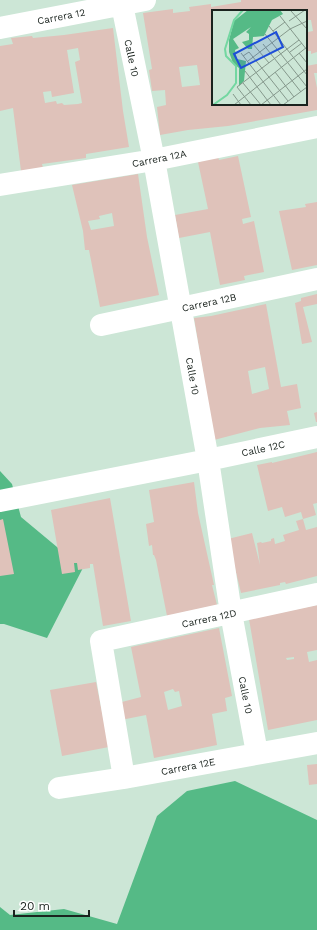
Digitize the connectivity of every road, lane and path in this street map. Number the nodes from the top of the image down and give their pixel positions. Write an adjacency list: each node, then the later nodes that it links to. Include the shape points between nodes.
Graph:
1 (145, 0): 2 (street, Carrera 12)
2 (121, 2): 3 (street, Carrera 12); 5 (street, Calle 10)
3 (0, 28)
4 (317, 127): 5 (street, Carrera 12A)
5 (154, 160): 6 (street, Carrera 12A); 8 (street, Calle 10)
6 (0, 185)
7 (317, 279): 8 (street, Carrera 12B)
8 (180, 308): 9 (street, Carrera 12B); 11 (street, Calle 10)
9 (101, 325)
10 (317, 437): 11 (street, Calle 12C)
11 (208, 460): 12 (street, Calle 12C); 14 (street, Calle 10)
12 (0, 500)
13 (317, 594): 14 (street, Carrera 12D)
14 (231, 613): 16 (street, Calle 10); 17 (street, Carrera 12D, via 100,641)
15 (317, 743): 16 (street, Carrera 12E)
16 (257, 753): 17 (street, Carrera 12E)
17 (124, 778): 18 (street, Carrera 12E)
18 (60, 788)

